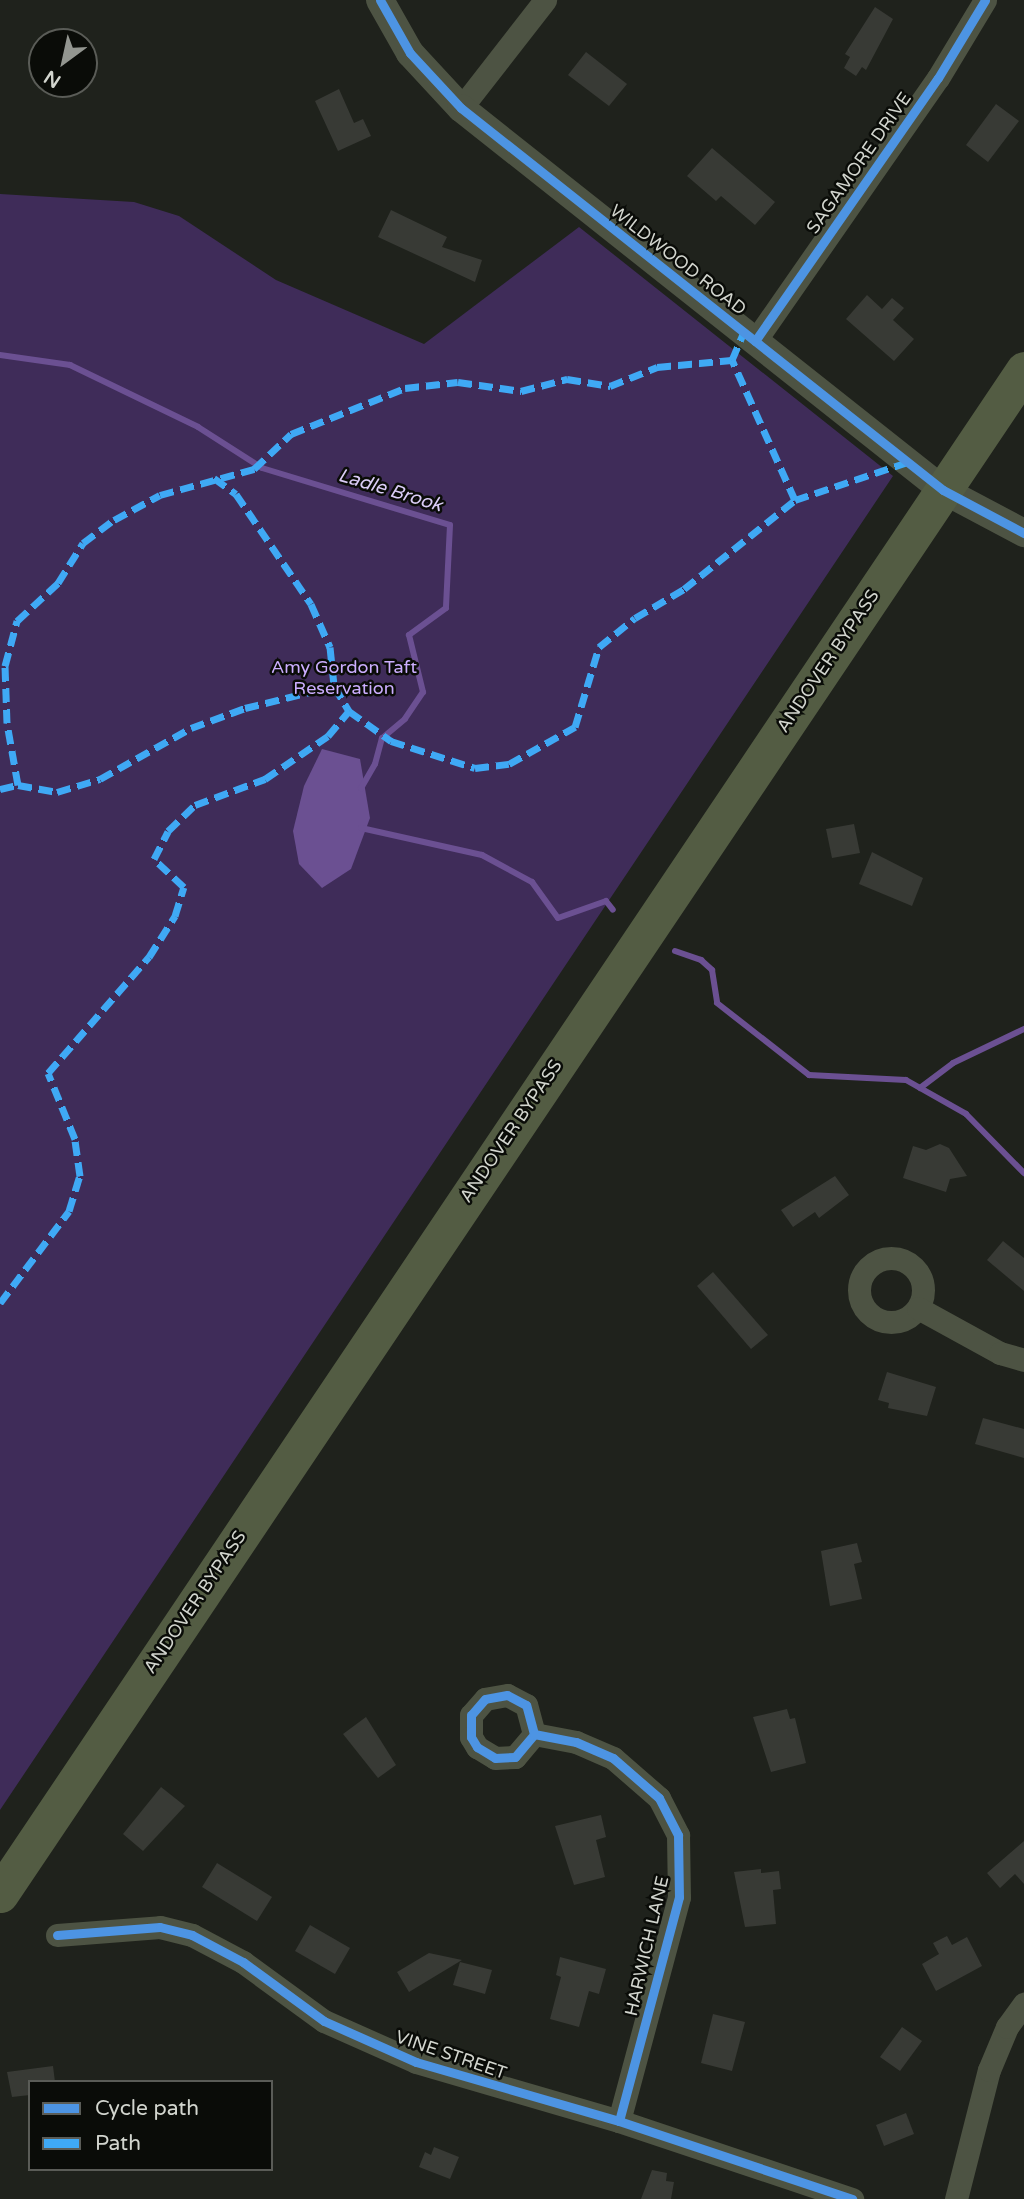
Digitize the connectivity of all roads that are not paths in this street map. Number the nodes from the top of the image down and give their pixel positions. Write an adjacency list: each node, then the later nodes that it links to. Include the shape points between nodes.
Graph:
1 (380, 0): 4 (street, WILDWOOD ROAD, via 410,52)
2 (545, 0): 4 (street)
3 (985, 0): 5 (street, SAGAMORE DRIVE, via 937,78)
4 (461, 108): 5 (street, WILDWOOD ROAD)
5 (755, 341): 7 (street, WILDWOOD ROAD)
6 (1024, 370): 7 (main road, ANDOVER BYPASS)
7 (943, 490): 8 (street, WILDWOOD ROAD); 12 (main road, ANDOVER BYPASS)
8 (1024, 533)
9 (918, 1308): 10 (street, via 1000,1353)
10 (1024, 1360)
11 (534, 1734): 15 (street, HARWICH LANE, via 585,1745 630,1769 659,1798 678,1835 679,1897)
12 (0, 1894)
13 (57, 1935): 15 (street, VINE STREET, via 160,1927 192,1935 243,1962 324,2021 358,2037 463,2079)
14 (1024, 2004): 17 (street, via 1007,2027 989,2070)
15 (619, 2121): 16 (street, VINE STREET)
16 (852, 2199)
17 (956, 2199)

